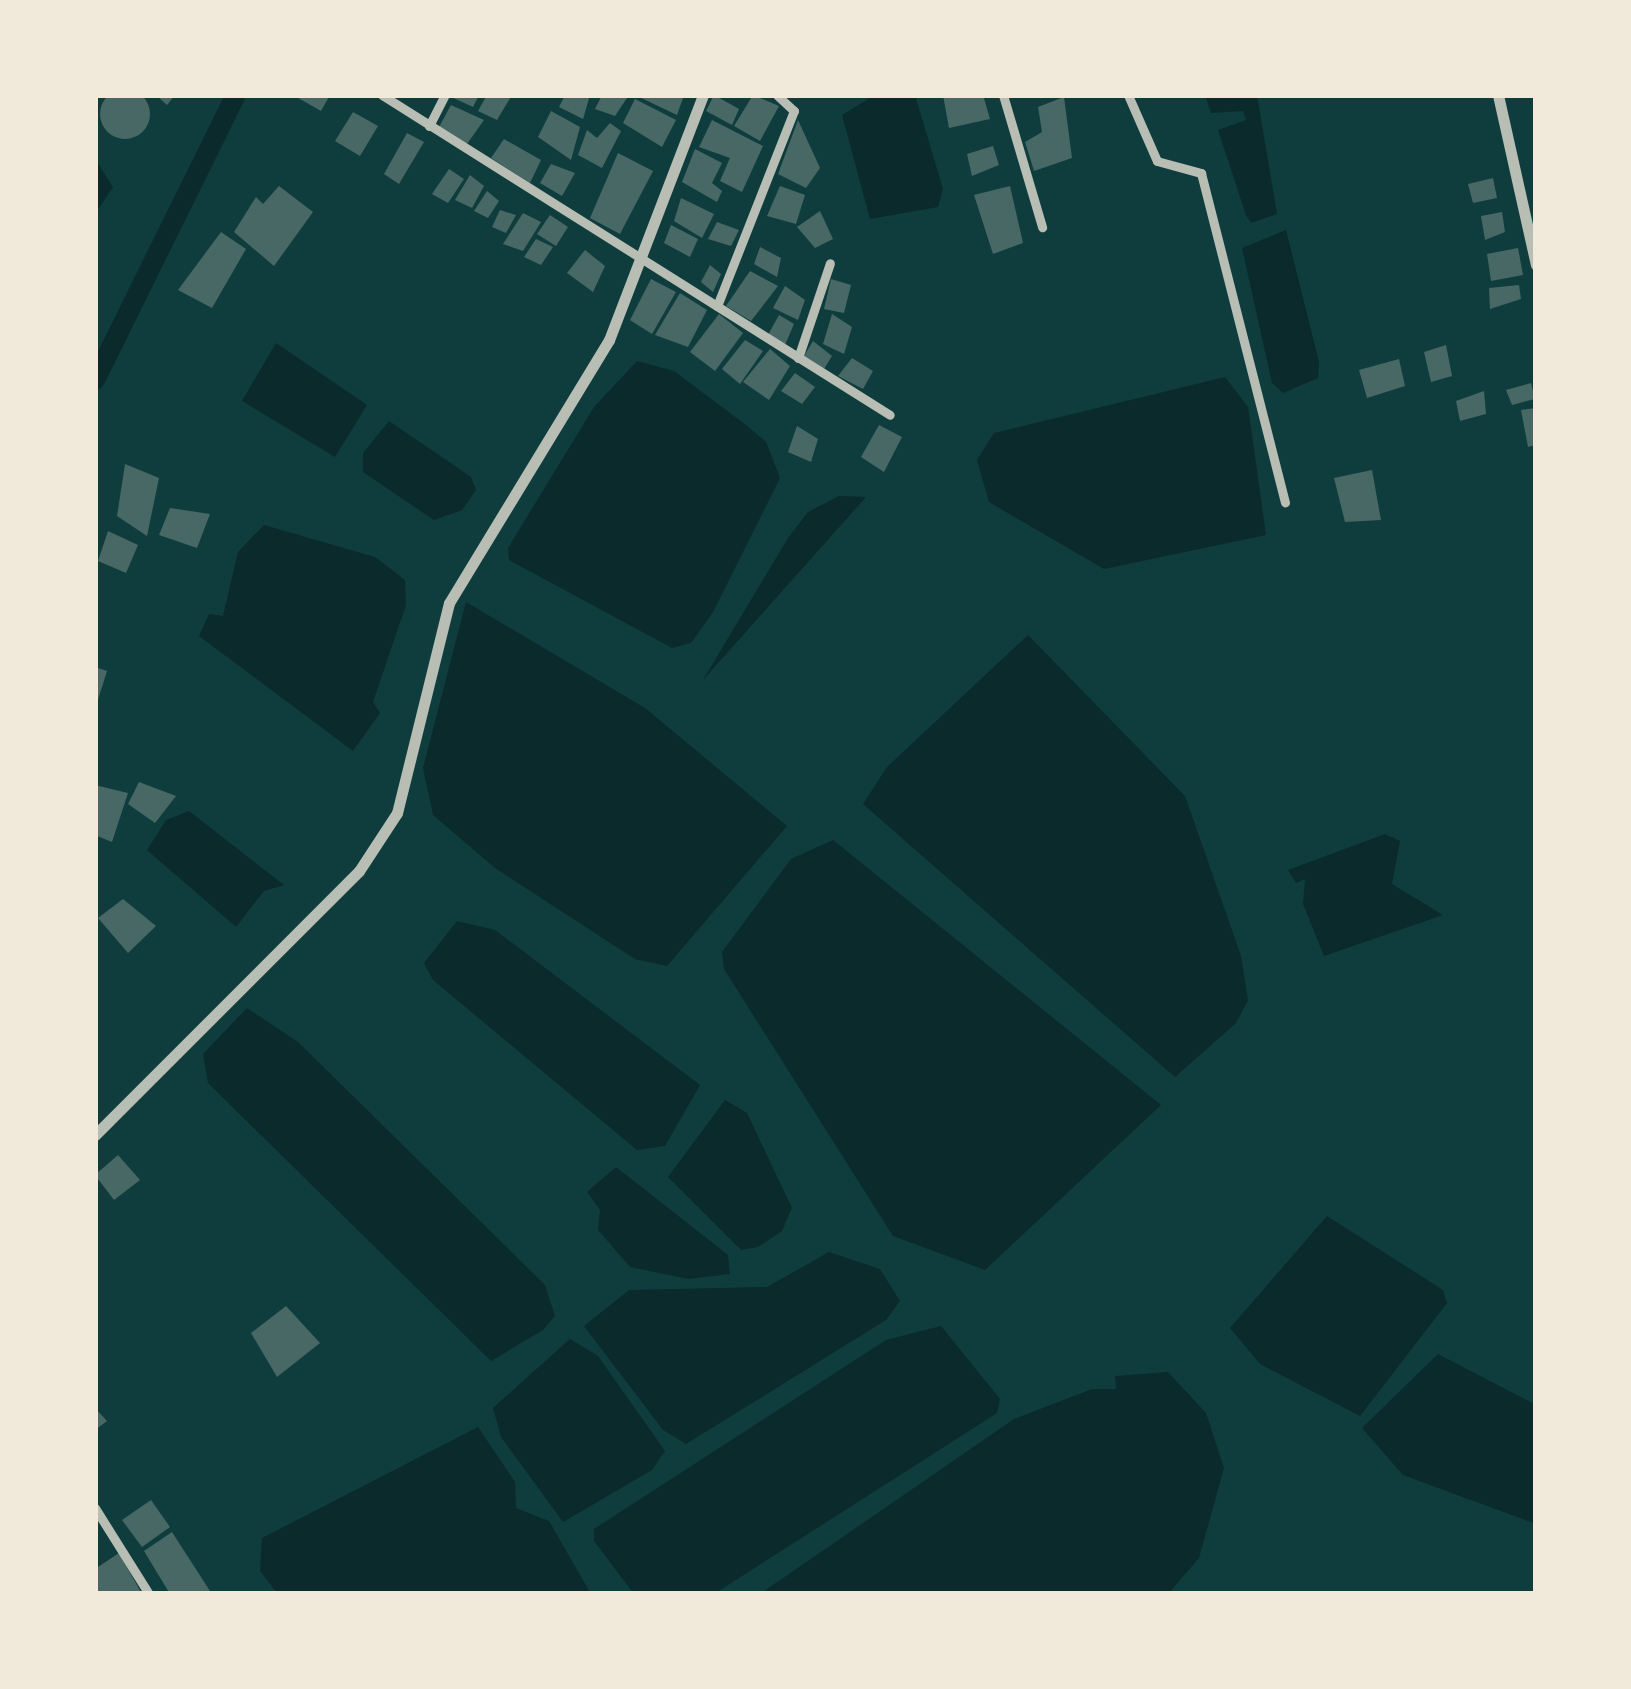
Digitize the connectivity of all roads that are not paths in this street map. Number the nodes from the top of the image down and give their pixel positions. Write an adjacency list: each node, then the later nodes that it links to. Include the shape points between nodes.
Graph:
1 (382, 95): 8 (street)
2 (445, 95): 8 (street)
3 (703, 95): 10 (street)
4 (777, 95): 13 (street, via 794,111)
5 (1002, 95): 9 (street)
6 (1128, 95): 16 (street, via 1157,161 1201,173)
7 (1498, 95): 12 (street)
8 (429, 126): 10 (street)
9 (1042, 227)
10 (646, 261): 13 (street); 17 (street, via 609,340 449,603 397,813 359,871)
11 (830, 263): 14 (street)
12 (1536, 265)
13 (717, 306): 14 (street)
14 (798, 358): 15 (street)
15 (890, 414)
16 (1286, 502)
17 (95, 1135)
18 (95, 1508): 19 (street)
19 (150, 1594)

